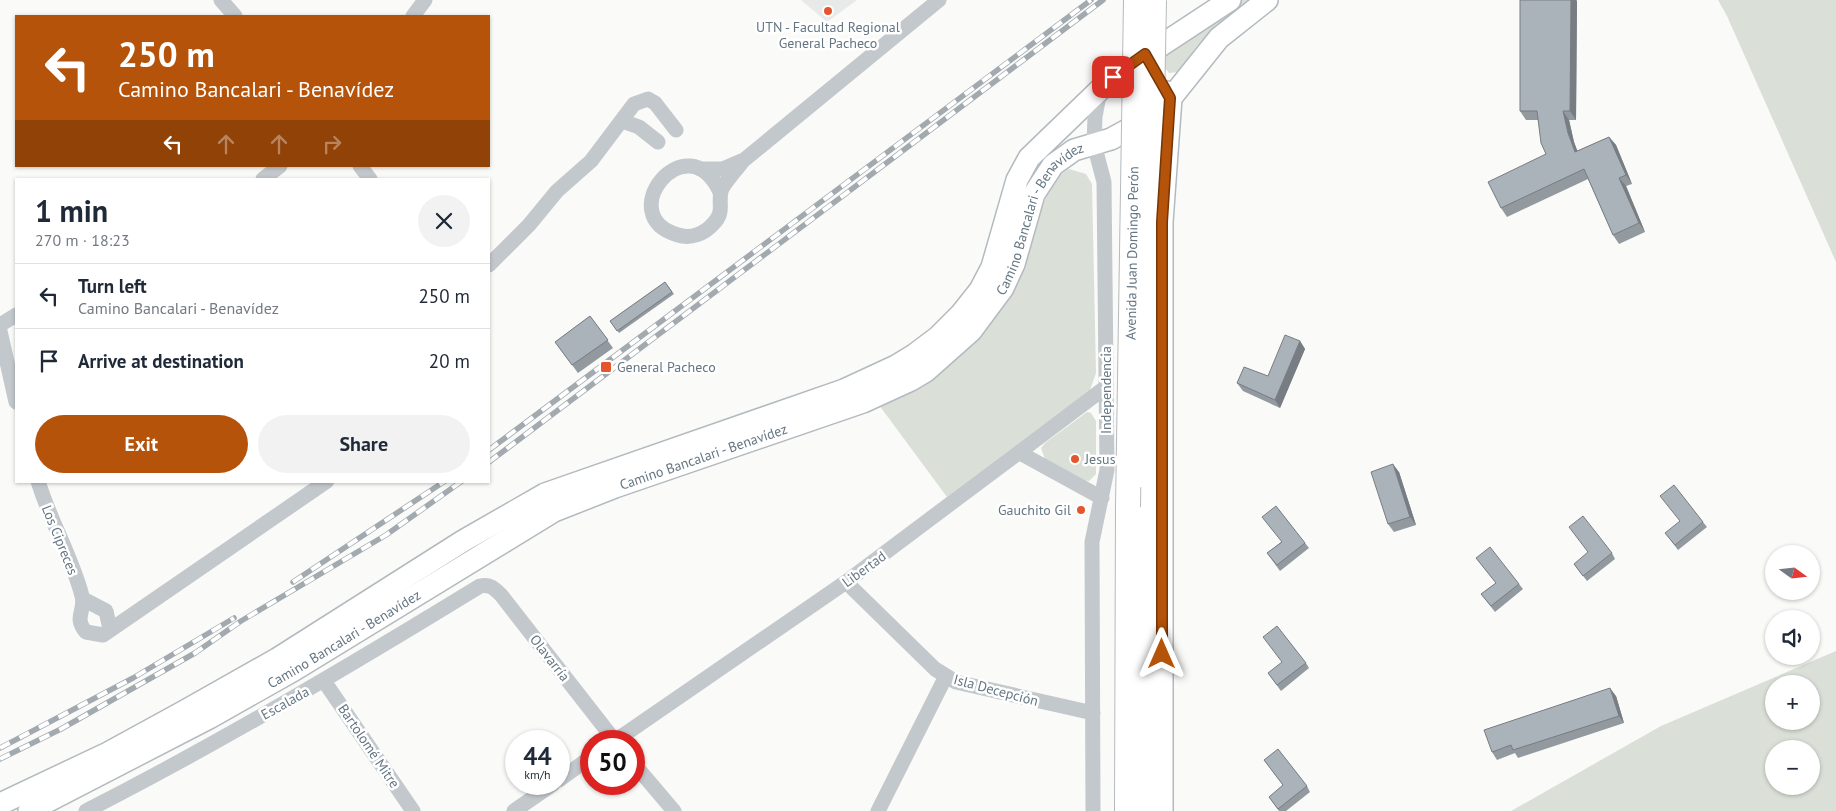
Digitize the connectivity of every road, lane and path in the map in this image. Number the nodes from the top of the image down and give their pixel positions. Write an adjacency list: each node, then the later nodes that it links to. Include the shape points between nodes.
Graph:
1 (221, 0): 8 (street)
2 (425, 0): 9 (street)
3 (939, 0): 17 (street)
4 (1136, 0): 53 (main road, Avenida Juan Domingo Perón, bridge)
5 (1154, 0): 54 (main road, bridge, via 1145,476)
6 (1230, 0): 10 (main road, Camino Bancalari - Benavídez)
7 (1267, 0): 12 (main road, Camino Bancalari - Benavídez, via 1219,38)
8 (234, 15)
9 (414, 15)
10 (1145, 54): 11 (main road, Camino Bancalari - Benavídez); 12 (main road)
11 (1100, 90): 16 (street, Independencia); 45 (main road, Camino Bancalari - Benavídez, via 1022,167 992,267 980,290 938,337 908,359 844,390 546,494 477,533 278,659 108,753)
12 (1170, 98): 16 (main road, Camino Bancalari - Benavídez, via 1122,134); 55 (main road, via 1162,222)
13 (622, 122): 14 (street, via 634,104 648,100 655,103); 15 (street, via 639,127); 24 (street, via 591,161 557,190 529,225)
14 (676, 130)
15 (658, 142)
16 (1094, 144): 28 (street, Independencia, via 1104,182); 46 (main road, Camino Bancalari - Benavídez, via 1074,150 1053,165 1034,194 1014,264 990,308 955,347 911,380 863,402 614,487 554,512 294,670 209,718)
17 (744, 160): 20 (street, via 723,168); 23 (street)
18 (279, 167): 21 (street)
19 (361, 167): 22 (street)
20 (700, 169): 23 (street, via 709,174); 23 (street, via 678,168 667,172 658,181 652,204 654,216 662,226 683,237 706,231 720,211)
21 (265, 178)
22 (369, 178)
23 (720, 192)
24 (490, 264)
25 (15, 316): 26 (street)
26 (0, 325)
27 (0, 331): 29 (street)
28 (1106, 387): 30 (street, Libertad); 33 (street, Independencia, via 1107,470)
29 (15, 398)
30 (1020, 454): 33 (street); 34 (street, Libertad)
31 (39, 483): 36 (street, Los Cipreces)
32 (324, 483): 37 (street)
33 (1102, 498): 40 (street, Independencia, via 1092,542)
34 (846, 582): 38 (street, Isla Decepción); 42 (street, Libertad)
35 (480, 586): 39 (street, Escalada); 41 (street, Olavarría, via 490,586 501,595)
36 (83, 599): 37 (street, via 106,611); 37 (street, Los Cipreces, via 80,626 86,632 103,634)
37 (110, 629)
38 (946, 676): 40 (street, Isla Decepción, via 992,692); 51 (street)
39 (324, 681): 47 (street, Escalada, via 169,769); 48 (street, Bartolomé Mitre)
40 (1093, 713): 52 (street, Independencia)
41 (606, 730)
42 (631, 730)
43 (645, 777): 50 (street)
44 (537, 795): 49 (street)
45 (0, 804)
46 (28, 811)
47 (86, 811)
48 (413, 811)
49 (514, 811)
50 (674, 811)
51 (878, 811)
52 (1094, 811)
53 (1126, 811)
54 (1146, 811)
55 (1162, 811)

